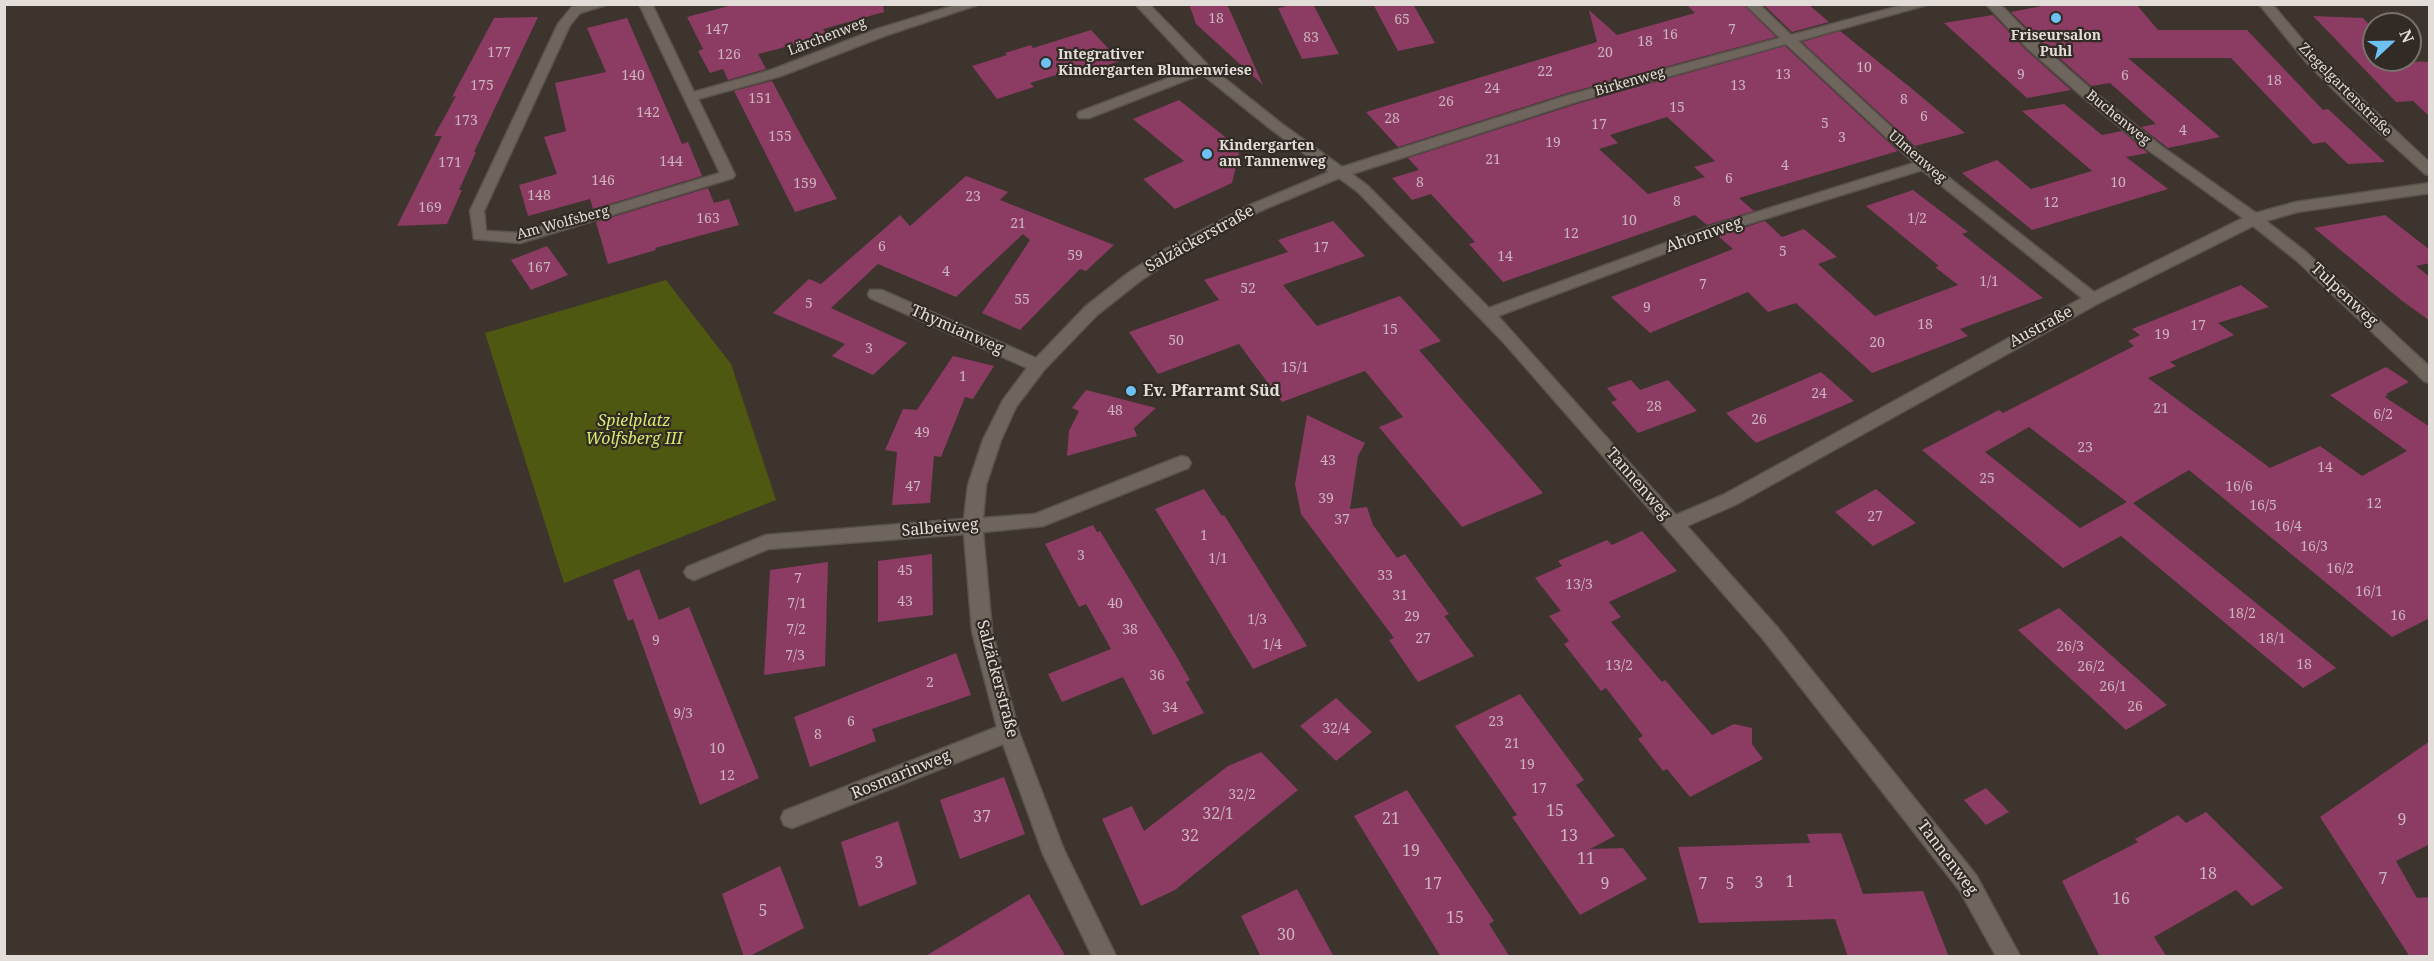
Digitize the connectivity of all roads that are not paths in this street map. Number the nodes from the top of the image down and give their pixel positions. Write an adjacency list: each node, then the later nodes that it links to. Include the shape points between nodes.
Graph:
1 (603, 4): 11 (street, Am Wolfsberg, via 576,10 564,24 477,211 479,236 520,238 729,175)
2 (645, 4): 11 (street, Am Wolfsberg)
3 (974, 4): 11 (street, Lärchenweg, via 882,32 776,73)
4 (1141, 4): 10 (street, Tannenweg)
5 (1750, 4): 9 (street, Ulmenweg)
6 (1924, 4): 9 (street, Birkenweg)
7 (1992, 4): 17 (street, Buchenweg, via 2088,94)
8 (2265, 4): 14 (street, Ziegelgartenstraße, via 2345,94)
9 (1788, 40): 13 (street, Ulmenweg); 15 (street, Birkenweg, via 1574,98)
10 (1204, 69): 12 (street); 15 (street, Tannenweg)
11 (691, 97)
12 (1084, 115)
13 (1924, 165): 19 (street, Ulmenweg); 20 (street, Ahornweg, via 1714,230)
14 (2430, 171)
15 (1339, 173): 20 (street, Tannenweg, via 1363,189); 21 (street, Salzäckerstraße, via 1255,208 1169,254 1091,311)
16 (2430, 188): 17 (street, Austraße, via 2296,207)
17 (2254, 219): 19 (street, Austraße); 22 (street, Tulpenweg, via 2301,256)
18 (876, 294): 21 (street, Thymianweg)
19 (2093, 299): 24 (street, Austraße, via 1729,500)
20 (1488, 314): 24 (street, Tannenweg)
21 (1038, 366): 25 (street, Salzäckerstraße, via 1009,404 992,440 977,485)
22 (2430, 377)
23 (1182, 463): 25 (street, Salbeiweg, via 1036,521)
24 (1673, 524): 30 (street, Tannenweg, via 1770,633 1968,883)
25 (974, 525): 26 (street, Salbeiweg, via 766,542); 27 (street, Salzäckerstraße, via 982,631)
26 (694, 572)
27 (1010, 732): 28 (street, Rosmarinweg); 29 (street, Salzäckerstraße, via 1054,854)
28 (792, 818)
29 (1104, 957)
30 (2008, 957)

